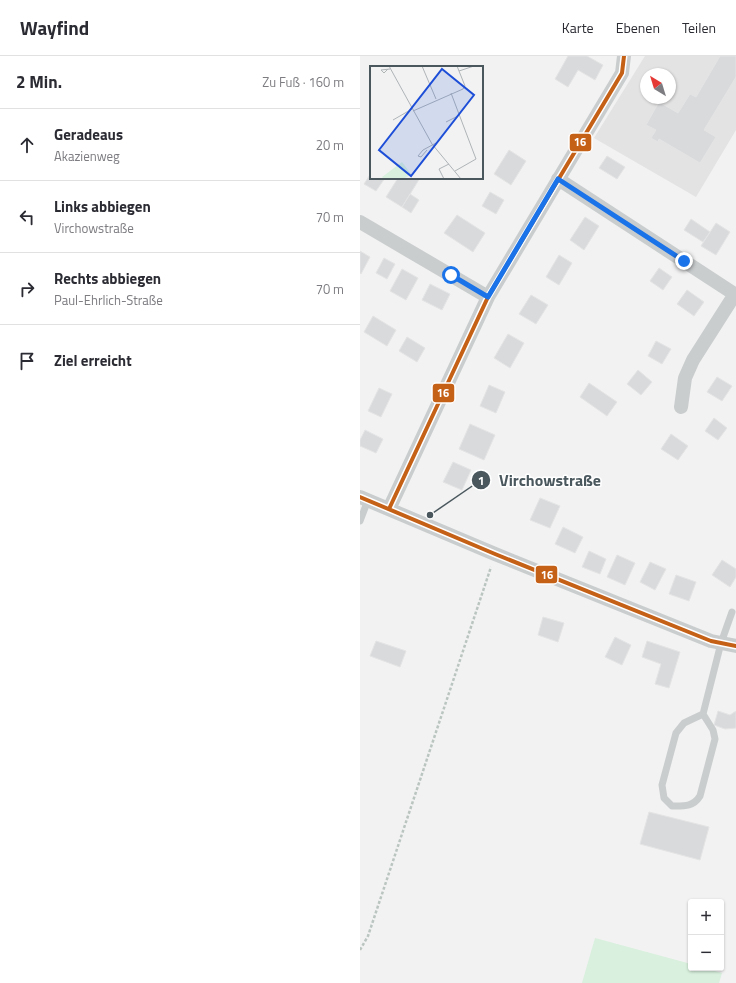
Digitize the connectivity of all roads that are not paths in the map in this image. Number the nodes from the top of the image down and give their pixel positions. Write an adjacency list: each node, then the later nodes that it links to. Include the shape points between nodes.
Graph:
1 (624, 56): 2 (street, via 622,73)
2 (558, 179): 4 (street); 5 (street)
3 (360, 222): 5 (street)
4 (735, 294): 6 (street, via 693,360 686,378)
5 (488, 297): 8 (street)
6 (681, 407)
7 (364, 498): 8 (street); 9 (lane)
8 (389, 509): 11 (street, via 495,554)
9 (360, 521)
10 (732, 612): 11 (lane)
11 (721, 643): 12 (street); 13 (lane)
12 (736, 646)
13 (703, 714): 13 (lane, via 684,723 676,733 662,785 664,798 672,806 688,807 700,796 715,739 713,730)

